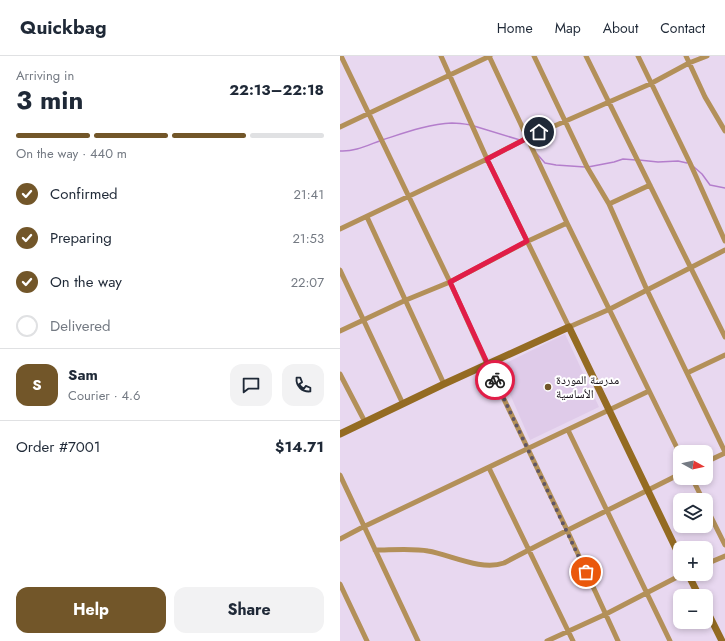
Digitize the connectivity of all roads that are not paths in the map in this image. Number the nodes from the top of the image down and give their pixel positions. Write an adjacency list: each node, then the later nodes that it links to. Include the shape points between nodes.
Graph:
1 (341, 56): 13 (street)
2 (441, 56): 10 (street)
3 (490, 56): 10 (street); 17 (street)
4 (534, 56): 14 (street)
5 (586, 56): 12 (street)
6 (638, 56): 11 (street)
7 (686, 56): 9 (street)
8 (707, 56): 9 (street)
9 (689, 63): 11 (street); 16 (street)
10 (450, 75): 13 (street); 18 (street)
11 (650, 84): 12 (street); 25 (street)
12 (609, 102): 14 (street); 19 (street)
13 (368, 114): 15 (street); 20 (street)
14 (564, 122): 17 (street); 21 (street)
15 (340, 127)
16 (725, 130)
17 (527, 138): 18 (street); 23 (street)
18 (487, 159): 20 (street); 26 (street)
19 (650, 185): 21 (street); 28 (street)
20 (408, 196): 22 (street); 30 (street)
21 (609, 204): 31 (street)
22 (367, 217): 24 (street); 32 (street)
23 (567, 223): 26 (street); 33 (street)
24 (340, 230)
25 (725, 240)
26 (527, 241): 30 (street); 35 (street)
27 (725, 250): 28 (street)
28 (690, 268): 31 (street); 37 (street)
29 (340, 270): 34 (street)
30 (450, 282): 32 (street); 39 (street)
31 (647, 290): 33 (street); 40 (street)
32 (406, 300): 34 (street); 42 (street)
33 (610, 309): 35 (street); 43 (street)
34 (364, 321): 36 (street); 44 (street)
35 (569, 327): 39 (main road); 45 (main road)
36 (340, 331)
37 (725, 337)
38 (725, 355): 40 (street)
39 (487, 364): 42 (main road); 50 (street)
40 (687, 373): 51 (street)
41 (340, 374): 46 (street)
42 (444, 384): 44 (main road)
43 (649, 391): 45 (street); 49 (street)
44 (403, 404): 46 (main road)
45 (609, 410): 47 (street); 56 (main road)
46 (365, 422): 48 (main road)
47 (568, 430): 50 (street); 57 (street)
48 (340, 434)
49 (676, 445)
50 (528, 449): 53 (street); 60 (street)
51 (725, 452): 52 (street)
52 (713, 458)
53 (489, 468): 59 (street); 65 (street)
54 (340, 475): 59 (street)
55 (673, 478): 56 (street)
56 (648, 490): 57 (street); 62 (main road)
57 (607, 511): 60 (street); 70 (street)
58 (713, 521): 63 (street)
59 (364, 527): 61 (street); 64 (street)
60 (567, 530): 65 (street); 71 (street)
61 (340, 539)
62 (673, 543)
63 (725, 545)
64 (375, 550): 65 (street, via 427,550 469,562 496,566); 75 (street)
65 (530, 550): 73 (street)
66 (725, 556): 67 (street)
67 (713, 561)
68 (673, 579): 70 (street)
69 (340, 584): 74 (street)
70 (647, 592): 71 (street); 79 (street)
71 (606, 614): 73 (street); 78 (street)
72 (713, 623): 80 (main road)
73 (569, 631): 76 (street); 77 (street)
74 (367, 641)
75 (418, 641)
76 (547, 641)
77 (573, 641)
78 (618, 641)
79 (670, 641)
80 (722, 641)

